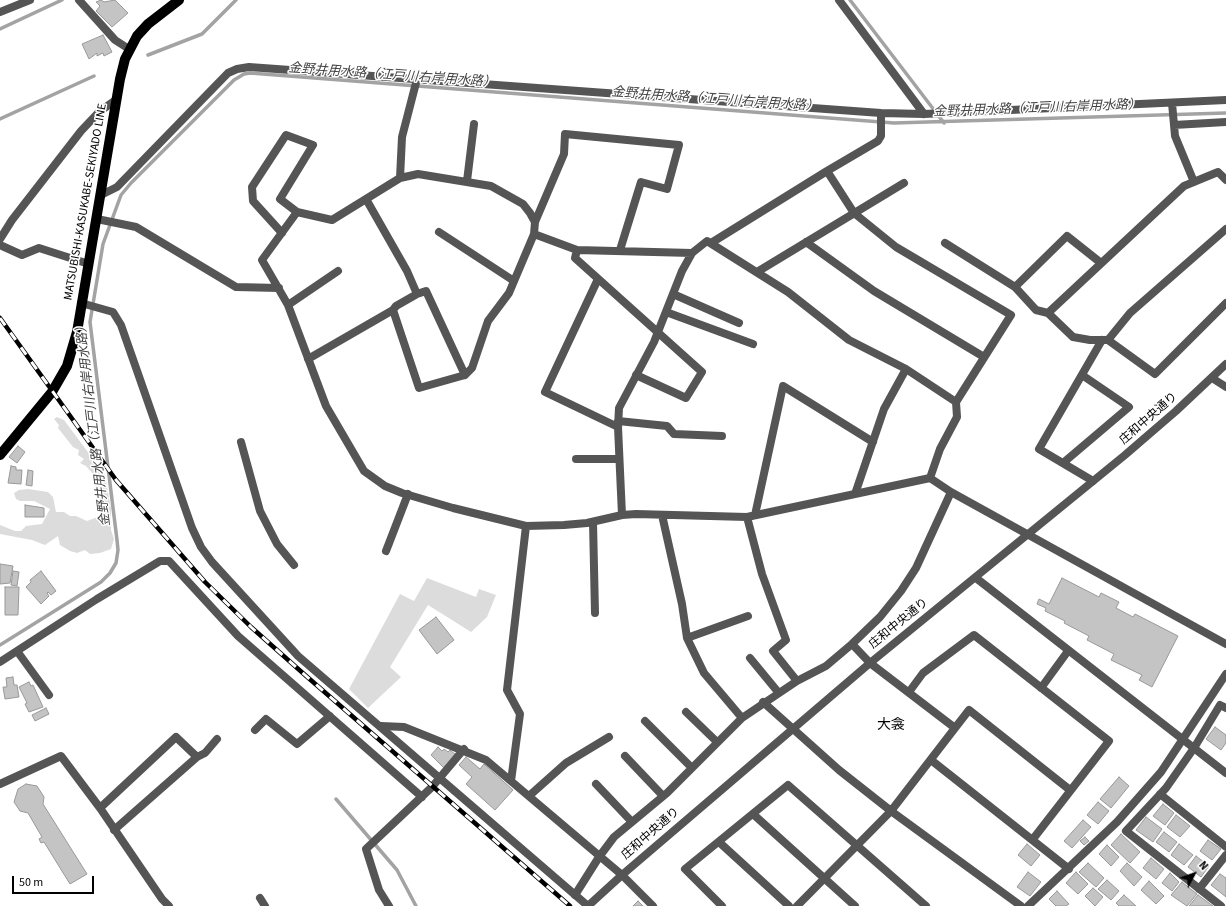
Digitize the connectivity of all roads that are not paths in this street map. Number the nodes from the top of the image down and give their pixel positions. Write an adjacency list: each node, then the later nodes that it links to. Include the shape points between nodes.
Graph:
1 (30, 0): 5 (street)
2 (79, 0): 6 (street, via 115,40)
3 (178, 0): 6 (main road, MATSUBISHI-KASUKABE-SEKIYADO LINE, via 148,24)
4 (839, 0): 12 (street)
5 (0, 12)
6 (129, 49): 8 (main road, MATSUBISHI-KASUKABE-SEKIYADO LINE, via 122,69)
7 (417, 79): 11 (street); 17 (street, via 402,137); 22 (street, via 249,67 237,69 223,79 117,187)
8 (117, 99): 22 (main road, MATSUBISHI-KASUKABE-SEKIYADO LINE); 32 (street, via 99,112 76,136)
9 (1226, 100): 10 (street)
10 (1172, 103): 12 (street); 15 (street)
11 (881, 113): 12 (street); 16 (street, via 881,136 878,141)
12 (924, 114)
13 (1226, 122): 15 (street)
14 (474, 124): 19 (street)
15 (1174, 125): 20 (street, via 1175,136)
16 (827, 171): 25 (street); 34 (street)
17 (400, 178): 19 (street, via 418,174); 23 (street)
18 (1226, 180): 20 (street, via 1218,172)
19 (467, 181): 27 (street, via 501,190 523,204)
20 (1194, 182): 40 (street, via 1184,186)
21 (904, 183): 25 (street)
22 (101, 195): 26 (main road, MATSUBISHI-KASUKABE-SEKIYADO LINE)
23 (366, 200): 24 (street, via 332,220); 48 (street, via 408,271)
24 (297, 212): 30 (street); 30 (street, via 280,199 313,145 286,136 252,187 253,201)
25 (854, 213): 33 (street); 60 (street, via 896,247 1011,315)
26 (97, 219): 41 (main road, MATSUBISHI-KASUKABE-SEKIYADO LINE); 47 (street, via 136,227 236,287)
27 (535, 222): 31 (street); 38 (street, via 564,154 565,134 679,145 667,189 641,182)
28 (1226, 229): 58 (street, via 1130,313)
29 (439, 232): 45 (street)
30 (282, 233): 47 (street, via 262,260)
31 (534, 234): 37 (street); 45 (street)
32 (0, 239)
33 (806, 242): 43 (street); 60 (street, via 874,291)
34 (711, 243): 39 (street, via 707,241); 43 (street)
35 (945, 243): 46 (street)
36 (0, 245): 41 (street, via 22,255 40,248)
37 (576, 250): 38 (street); 44 (street, via 575,258)
38 (620, 250): 39 (street)
39 (692, 253): 49 (street)
40 (1101, 263): 46 (street, via 1067,236); 55 (street)
41 (89, 264): 50 (main road, MATSUBISHI-KASUKABE-SEKIYADO LINE)
42 (338, 271): 51 (street)
43 (757, 272): 63 (street, via 788,292 849,340)
44 (598, 279): 57 (street); 70 (street, via 545,392)
45 (514, 281): 64 (street, via 509,293 488,321 472,368)
46 (1015, 287): 55 (street, via 1036,310)
47 (279, 288): 51 (street)
48 (417, 294): 53 (street, via 396,306); 64 (street, via 426,291)
49 (673, 294): 54 (street); 56 (street)
50 (82, 303): 74 (main road, MATSUBISHI-KASUKABE-SEKIYADO LINE, via 75,343 67,366 52,392); 114 (street, via 113,312 120,325 201,547 234,588 298,656)
51 (288, 306): 61 (street)
52 (1225, 307): 58 (street, via 1155,374)
53 (394, 310): 61 (street); 64 (street, via 419,388)
54 (666, 312): 57 (street); 59 (street)
55 (1048, 313): 58 (street, via 1073,337)
56 (739, 323)
57 (658, 334): 65 (street); 65 (street, via 702,372 686,398)
58 (1105, 340): 66 (street)
59 (753, 344)
60 (984, 357): 69 (street)
61 (308, 359): 81 (street, via 329,412 364,471 385,486)
62 (1226, 364): 67 (street, 庄和中央通り)
63 (906, 369): 69 (street); 73 (street, via 884,409)
64 (465, 374)
65 (636, 375): 70 (street, via 619,408)
66 (1082, 375): 77 (street, via 1039,449); 77 (street, via 1129,406)
67 (1212, 378): 68 (street); 79 (street, 庄和中央通り)
68 (1226, 388)
69 (956, 402): 78 (street, via 957,417 940,449)
70 (618, 424): 71 (street, via 667,426 674,434); 76 (street)
71 (722, 436)
72 (241, 442): 90 (street, via 260,511 277,544)
73 (873, 442): 82 (street); 85 (street, via 783,386)
74 (0, 455)
75 (576, 459): 76 (street)
76 (619, 459): 83 (street)
77 (1063, 463): 79 (street)
78 (930, 478): 80 (street); 82 (street)
79 (1094, 481): 88 (street, 庄和中央通り)
80 (951, 492): 88 (street); 95 (street, via 916,568 902,591)
81 (408, 494): 87 (street); 89 (street)
82 (855, 494): 85 (street)
83 (622, 515): 84 (street); 86 (street)
84 (662, 515): 85 (street); 94 (street)
85 (751, 516): 103 (street, via 762,574 786,640 773,651)
86 (593, 522): 87 (street); 92 (street)
87 (526, 526): 130 (street, via 508,690 520,714)
88 (1029, 535): 91 (street, 庄和中央通り); 96 (street)
89 (386, 551)
90 (294, 565)
91 (976, 578): 98 (street); 101 (street, 庄和中央通り)
92 (595, 613)
93 (748, 616): 94 (street)
94 (687, 638): 112 (street, via 704,673)
95 (852, 644): 101 (street); 103 (street, via 826,666)
96 (1226, 644)
97 (17, 651): 100 (street); 107 (street); 111 (street, via 97,599 160,562 169,561 238,636)
98 (1068, 651): 104 (street); 120 (street)
99 (750, 658): 105 (street)
100 (0, 662)
101 (870, 662): 106 (street); 115 (street, 庄和中央通り)
102 (1226, 674): 120 (street)
103 (797, 681): 105 (street)
104 (1041, 688): 106 (street, via 974,635 923,673); 133 (street, via 1109,741)
105 (778, 692): 108 (street)
106 (909, 692): 116 (street)
107 (49, 695)
108 (763, 702): 112 (street); 115 (street)
109 (1226, 708): 122 (street, via 1220,705)
110 (686, 712): 121 (street)
111 (330, 716): 117 (street, via 297,744 266,718); 137 (street)
112 (742, 718): 121 (street)
113 (645, 721): 127 (street)
114 (381, 726): 123 (street, via 404,727); 129 (street)
115 (793, 728): 139 (street, via 839,770); 150 (street, 庄和中央通り)
116 (955, 728): 126 (street); 133 (street, via 969,710)
117 (254, 730)
118 (609, 737): 135 (street, via 566,763)
119 (218, 739): 125 (street)
120 (1183, 740): 122 (street); 149 (street, via 1161,772 1117,822)
121 (717, 742): 127 (street)
122 (1194, 748): 128 (street); 134 (street)
123 (464, 750): 129 (street); 130 (street, via 486,760)
124 (625, 756): 136 (street)
125 (197, 758): 138 (street, via 176,737); 142 (street)
126 (931, 760): 139 (street); 143 (street)
127 (692, 768): 136 (street)
128 (1226, 773)
129 (440, 777): 137 (street); 153 (street)
130 (511, 781): 135 (street)
131 (0, 784): 138 (street, via 61,756)
132 (596, 784): 141 (street)
133 (1070, 790): 143 (street)
134 (1160, 794): 146 (street); 152 (street, via 1126,830)
135 (529, 796): 148 (street)
136 (663, 796): 141 (street)
137 (422, 797): 157 (street, via 366,849 379,890)
138 (100, 808): 142 (street)
139 (891, 811): 145 (street); 165 (street)
140 (753, 814): 144 (street); 145 (street, via 788,785); 151 (street)
141 (632, 822): 148 (street, via 614,837)
142 (114, 830): 155 (street)
143 (1033, 839): 149 (street)
144 (719, 842): 160 (street, via 685,869); 161 (street)
145 (856, 845): 151 (street); 164 (street)
146 (1226, 847)
147 (1226, 855): 152 (street)
148 (599, 857): 150 (street); 153 (street)
149 (1069, 869): 166 (street)
150 (622, 875): 158 (street, 庄和中央通り); 159 (street)
151 (824, 878): 162 (street); 163 (street)
152 (1199, 889): 167 (street)
153 (575, 895): 158 (street)
154 (260, 898): 156 (street)
155 (169, 906)
156 (265, 906)
157 (389, 906)
158 (588, 906)
159 (653, 906)
160 (722, 906)
161 (789, 906)
162 (796, 906)
163 (855, 906)
164 (926, 906)
165 (1021, 906)
166 (1028, 906)
167 (1221, 906)

